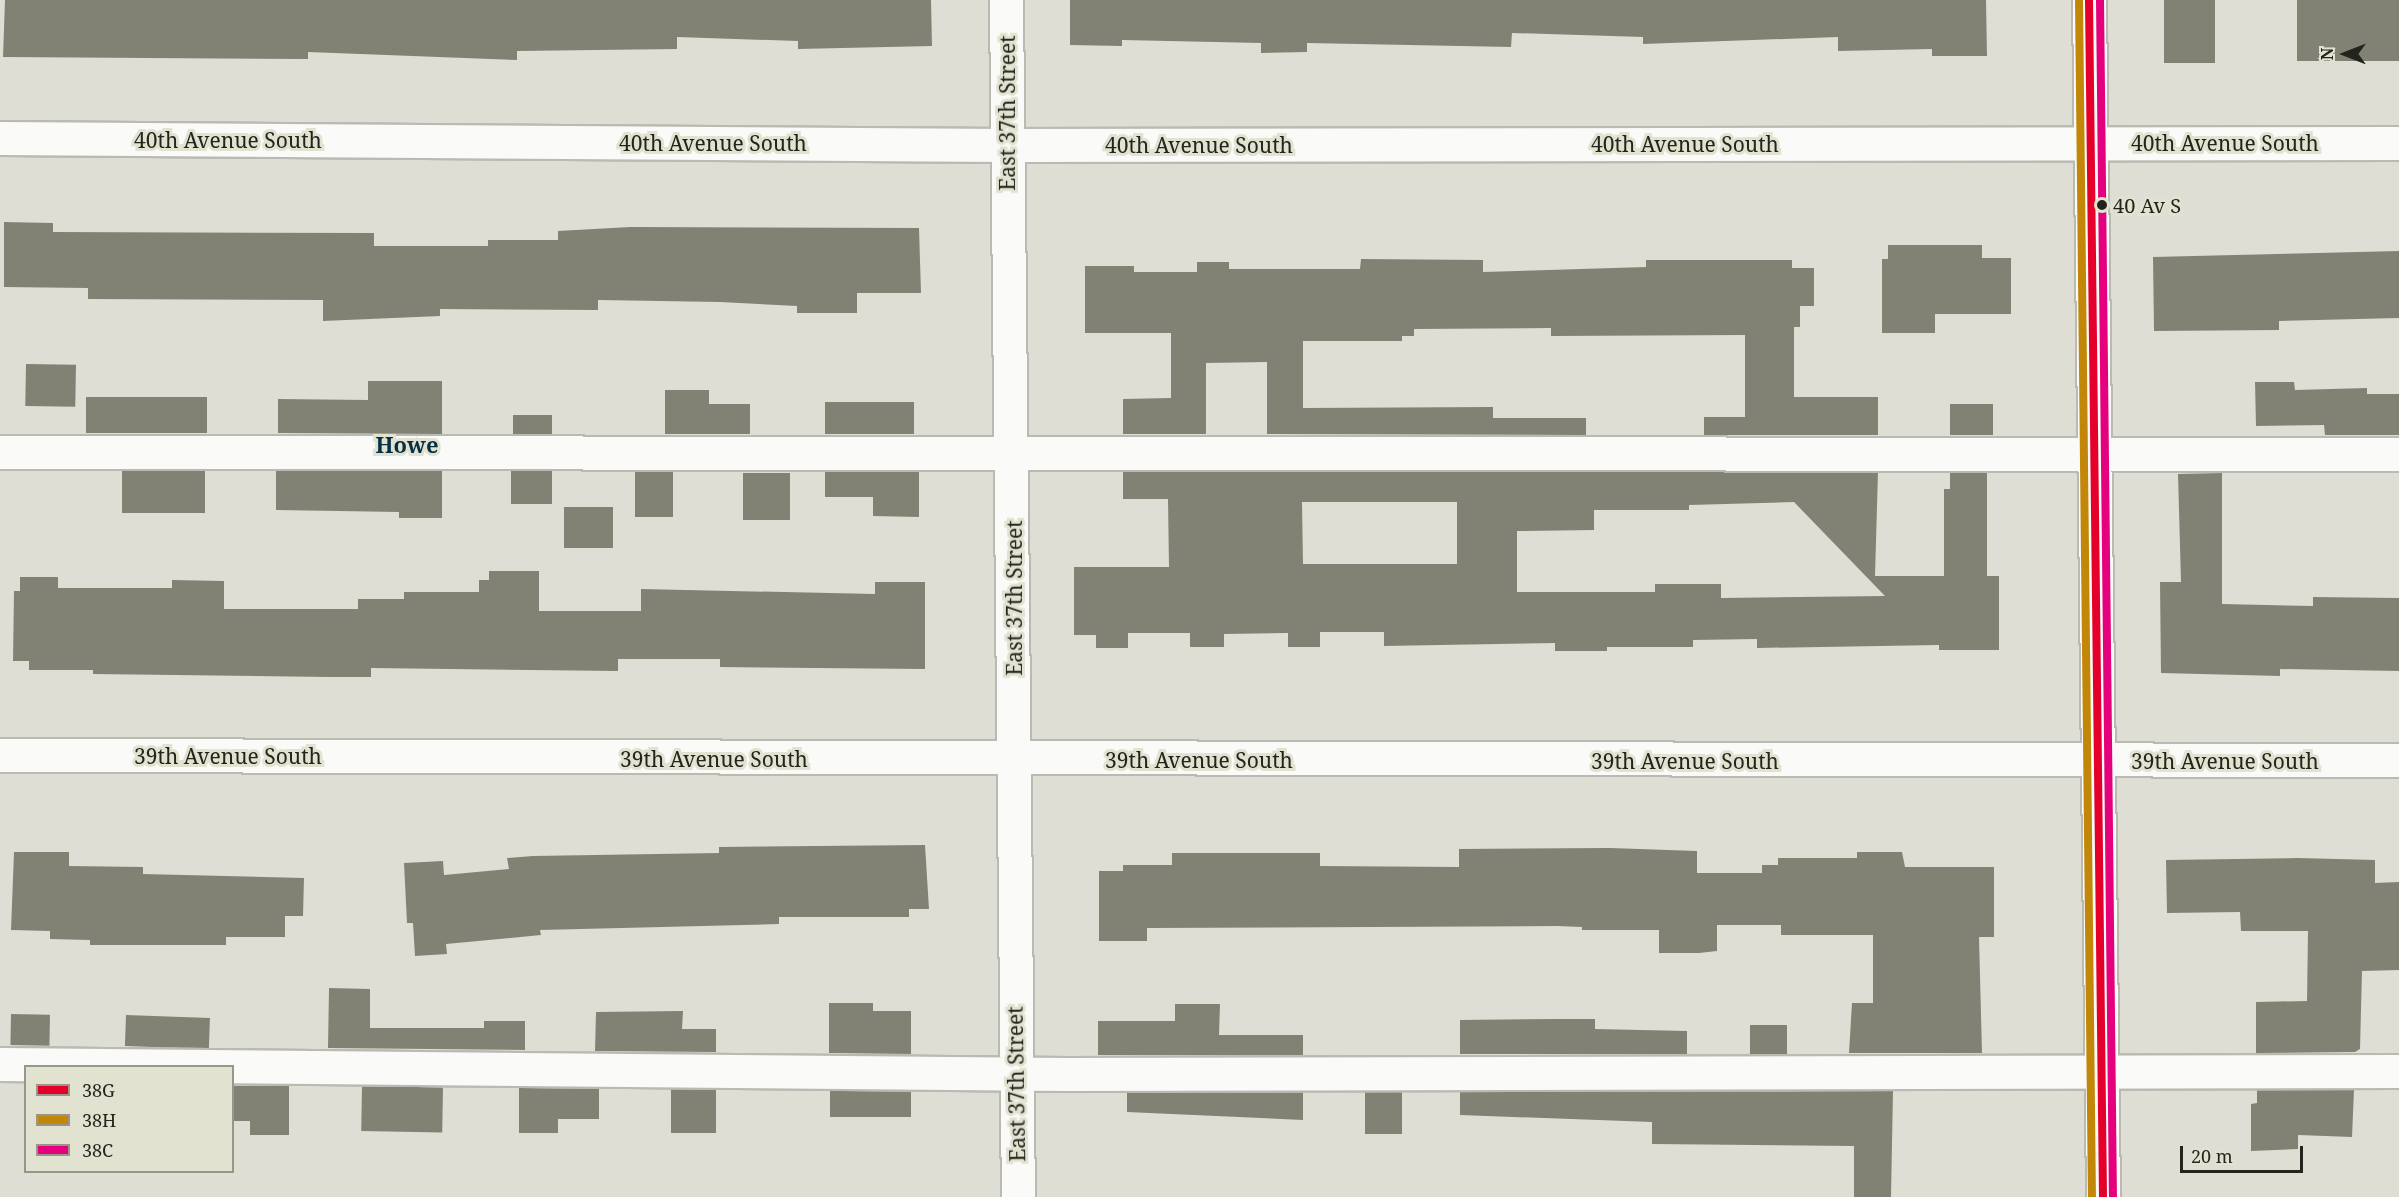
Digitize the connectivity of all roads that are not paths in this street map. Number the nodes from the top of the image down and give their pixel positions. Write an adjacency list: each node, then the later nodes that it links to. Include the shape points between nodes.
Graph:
1 (1006, 0): 6 (street, East 37th Street)
2 (2089, 0): 4 (street)
3 (0, 138): 6 (street, 40th Avenue South)
4 (2090, 143): 5 (street, 40th Avenue South); 6 (street, 40th Avenue South); 8 (street)
5 (2399, 143)
6 (1008, 145): 10 (street, East 37th Street)
7 (0, 452): 10 (street)
8 (2096, 453): 9 (street); 10 (street); 14 (street)
9 (2399, 454)
10 (1012, 455): 12 (street, East 37th Street)
11 (0, 755): 12 (street, 39th Avenue South)
12 (1014, 758): 14 (street, 39th Avenue South); 20 (street, East 37th Street)
13 (2399, 760): 14 (street, 39th Avenue South)
14 (2098, 761): 19 (street)
15 (0, 1064): 16 (street)
16 (113, 1065)
17 (234, 1066): 20 (street)
18 (2399, 1071): 19 (street)
19 (2102, 1072): 20 (street); 22 (street)
20 (1015, 1073): 21 (street, East 37th Street)
21 (1018, 1197)
22 (2103, 1197)

